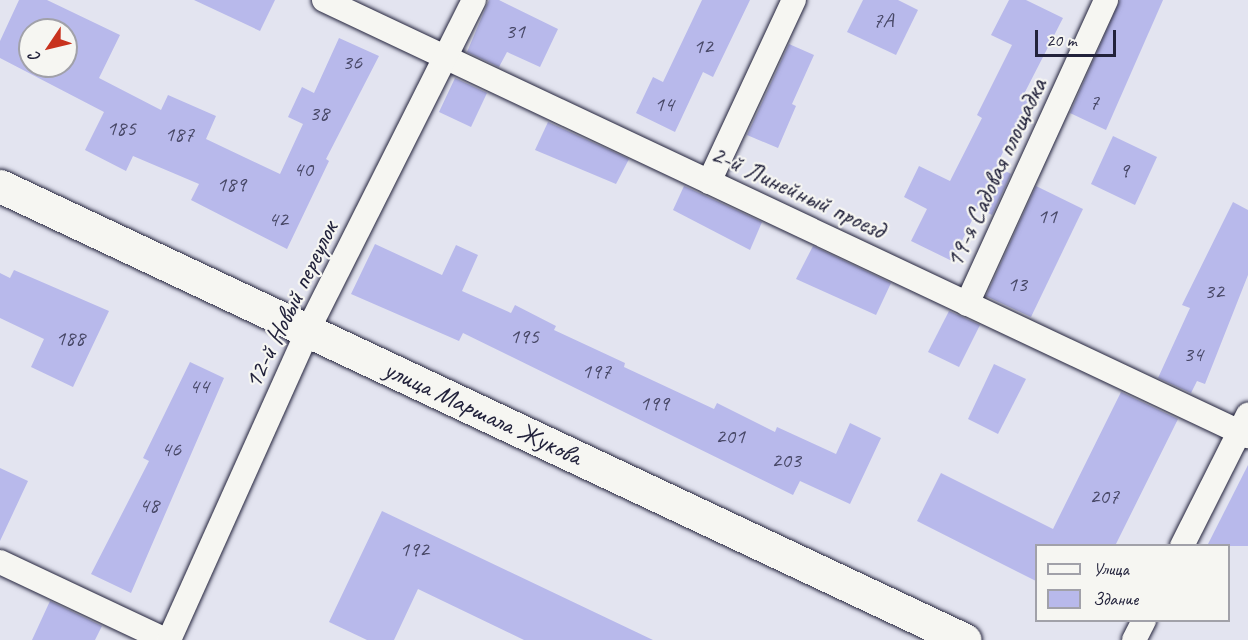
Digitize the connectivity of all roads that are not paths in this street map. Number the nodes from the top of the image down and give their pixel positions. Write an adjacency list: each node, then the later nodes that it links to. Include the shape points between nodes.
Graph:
1 (324, 0): 5 (street, 2-й Линейный проезд)
2 (474, 0): 5 (street, 12-й Новый переулок)
3 (794, 0): 6 (street)
4 (1106, 0): 8 (street, 19-я Садовая площадка)
5 (447, 58): 6 (street, 2-й Линейный проезд); 9 (street, 12-й Новый переулок)
6 (709, 182): 8 (street, 2-й Линейный проезд)
7 (0, 186): 9 (main road, улица Маршала Жукова)
8 (967, 304): 10 (street, 2-й Линейный проезд)
9 (308, 330): 14 (street, 12-й Новый переулок); 15 (main road, улица Маршала Жукова)
10 (1245, 428): 11 (street)
11 (1183, 544)
12 (0, 562): 14 (street)
13 (1143, 622): 16 (street)
14 (167, 640)
15 (965, 640)
16 (1134, 640)

